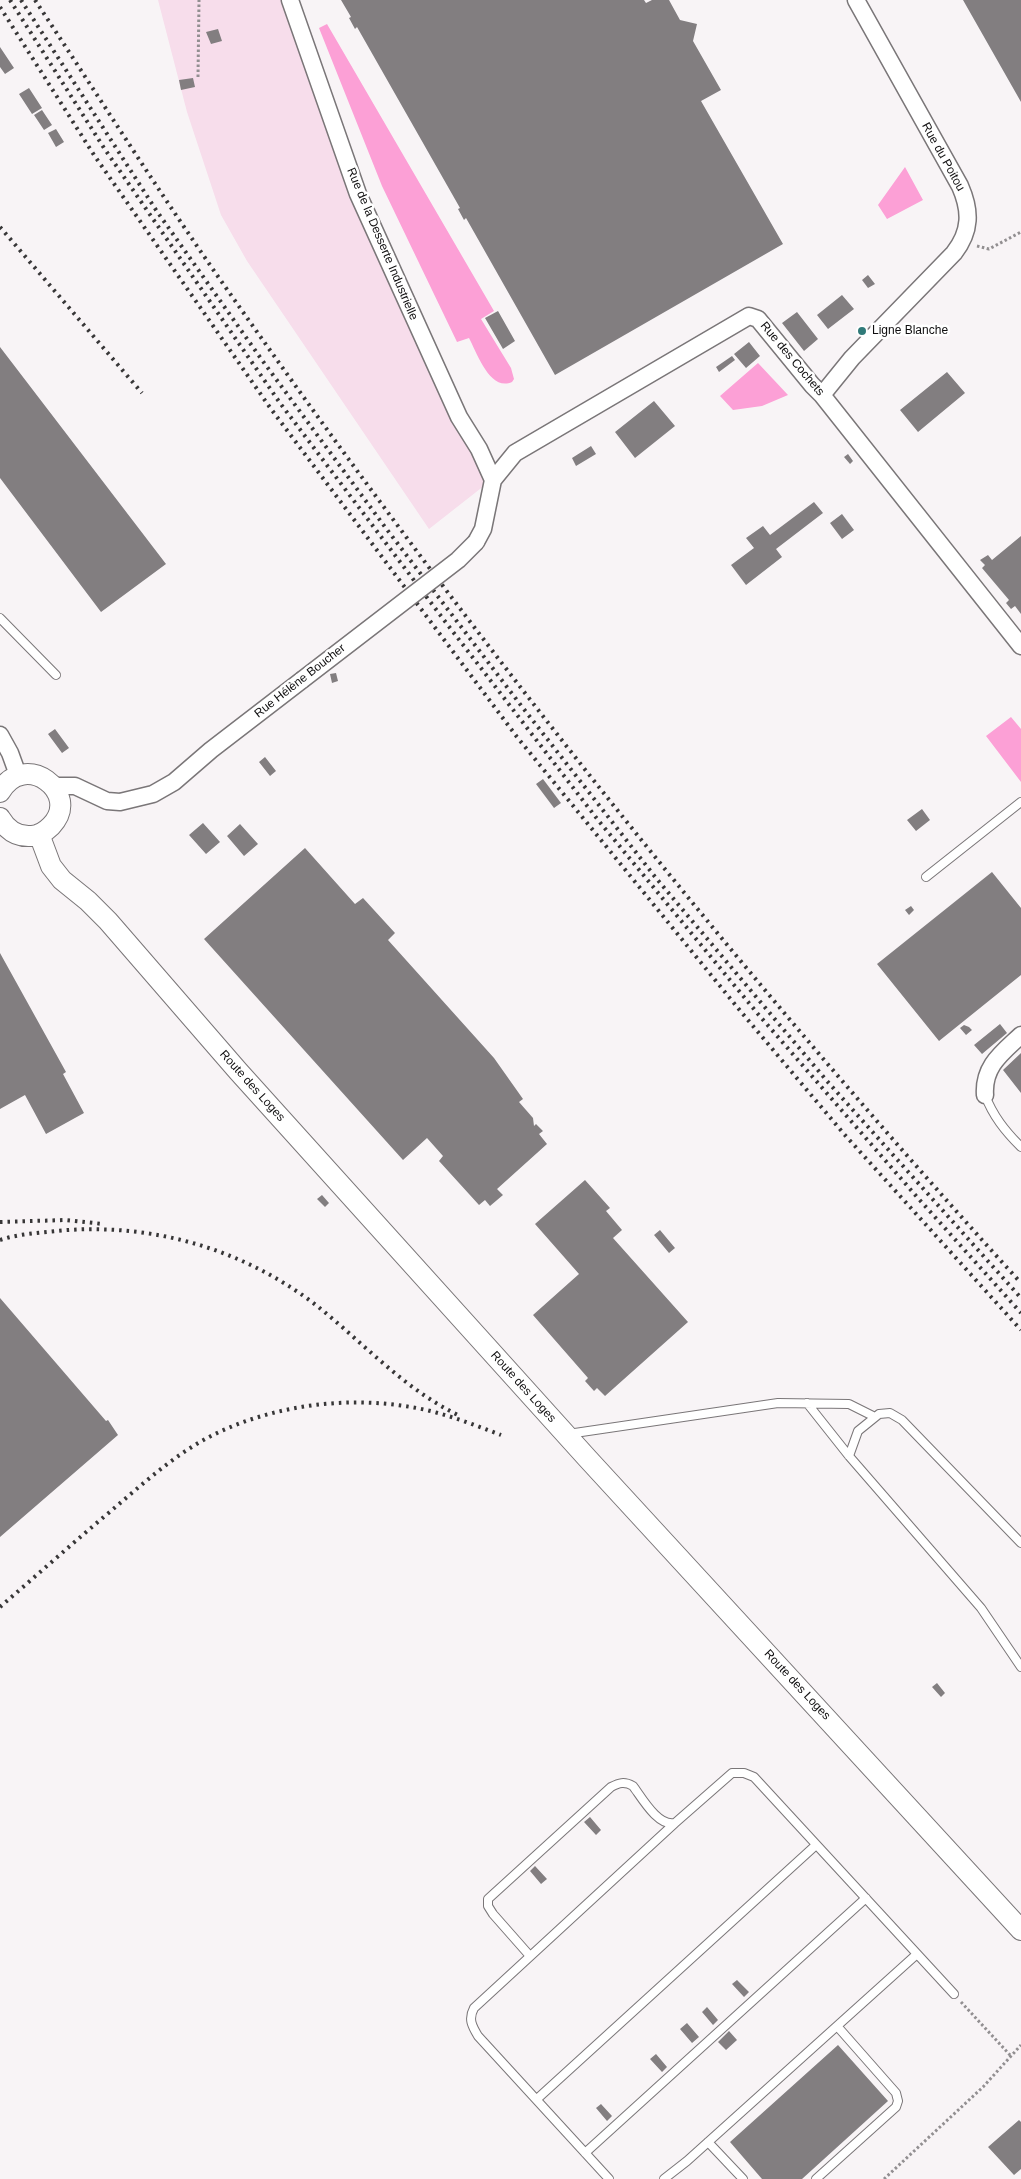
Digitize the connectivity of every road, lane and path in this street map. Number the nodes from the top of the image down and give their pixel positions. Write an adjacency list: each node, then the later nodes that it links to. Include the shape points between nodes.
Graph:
1 (199, 0): 4 (path)
2 (290, 0): 8 (street, Rue de la Desserte Industrielle, via 358,194 455,409)
3 (856, 0): 6 (street, Rue du Poitou, via 966,198 969,211)
4 (198, 77)
5 (1021, 232): 6 (path, via 989,249)
6 (963, 242): 7 (street, Rue du Poitou, via 852,358)
7 (822, 395): 8 (street, Rue des Cochets, via 758,319 749,316 516,453); 10 (street, Rue des Cochets)
8 (494, 480): 14 (street, Rue Hélène Boucher, bridge, via 483,529 476,542 458,560 174,782 153,794 120,802 107,801 75,786)
9 (0, 618): 11 (lane)
10 (1021, 646)
11 (56, 675)
12 (0, 735): 13 (street)
13 (18, 775): 14 (street, via 28,773 43,777); 15 (street)
14 (53, 786): 18 (street, via 60,806 56,821)
15 (0, 792)
16 (1021, 802): 19 (lane)
17 (0, 818): 18 (street, via 6,828 21,836)
18 (39, 834): 25 (street, Route des Loges, via 51,866 62,880 108,921 238,1071)
19 (926, 877)
20 (1021, 1035): 21 (street, via 996,1058 984,1082)
21 (985, 1095): 22 (lane, via 992,1112)
22 (1021, 1147)
23 (807, 1403): 24 (lane, via 849,1404); 25 (lane, via 764,1404); 26 (lane)
24 (875, 1417): 26 (lane, via 858,1431); 27 (lane, via 890,1413 902,1420)
25 (566, 1434): 32 (street, Route des Loges)
26 (849, 1456): 28 (lane, via 980,1608)
27 (1021, 1544)
28 (1021, 1667)
29 (675, 1823): 30 (lane, via 732,1773 744,1772 754,1777); 34 (lane); 34 (lane, via 661,1821 633,1786 619,1783 488,1899 493,1914)
30 (816, 1845): 31 (lane); 39 (lane)
31 (866, 1898): 33 (lane); 41 (lane)
32 (1021, 1930)
33 (917, 1954): 35 (lane); 36 (lane)
34 (530, 1956): 39 (lane, via 470,2015 471,2025 478,2036)
35 (954, 1994): 38 (path)
36 (836, 2026): 40 (lane); 45 (lane, via 896,2093 898,2101 896,2107)
37 (1021, 2045): 38 (path)
38 (1010, 2056): 46 (path, via 983,2088)
39 (537, 2099): 41 (lane)
40 (708, 2142): 43 (lane); 44 (lane)
41 (585, 2154): 42 (lane)
42 (608, 2179)
43 (664, 2179)
44 (742, 2179)
45 (816, 2179)
46 (884, 2179)

